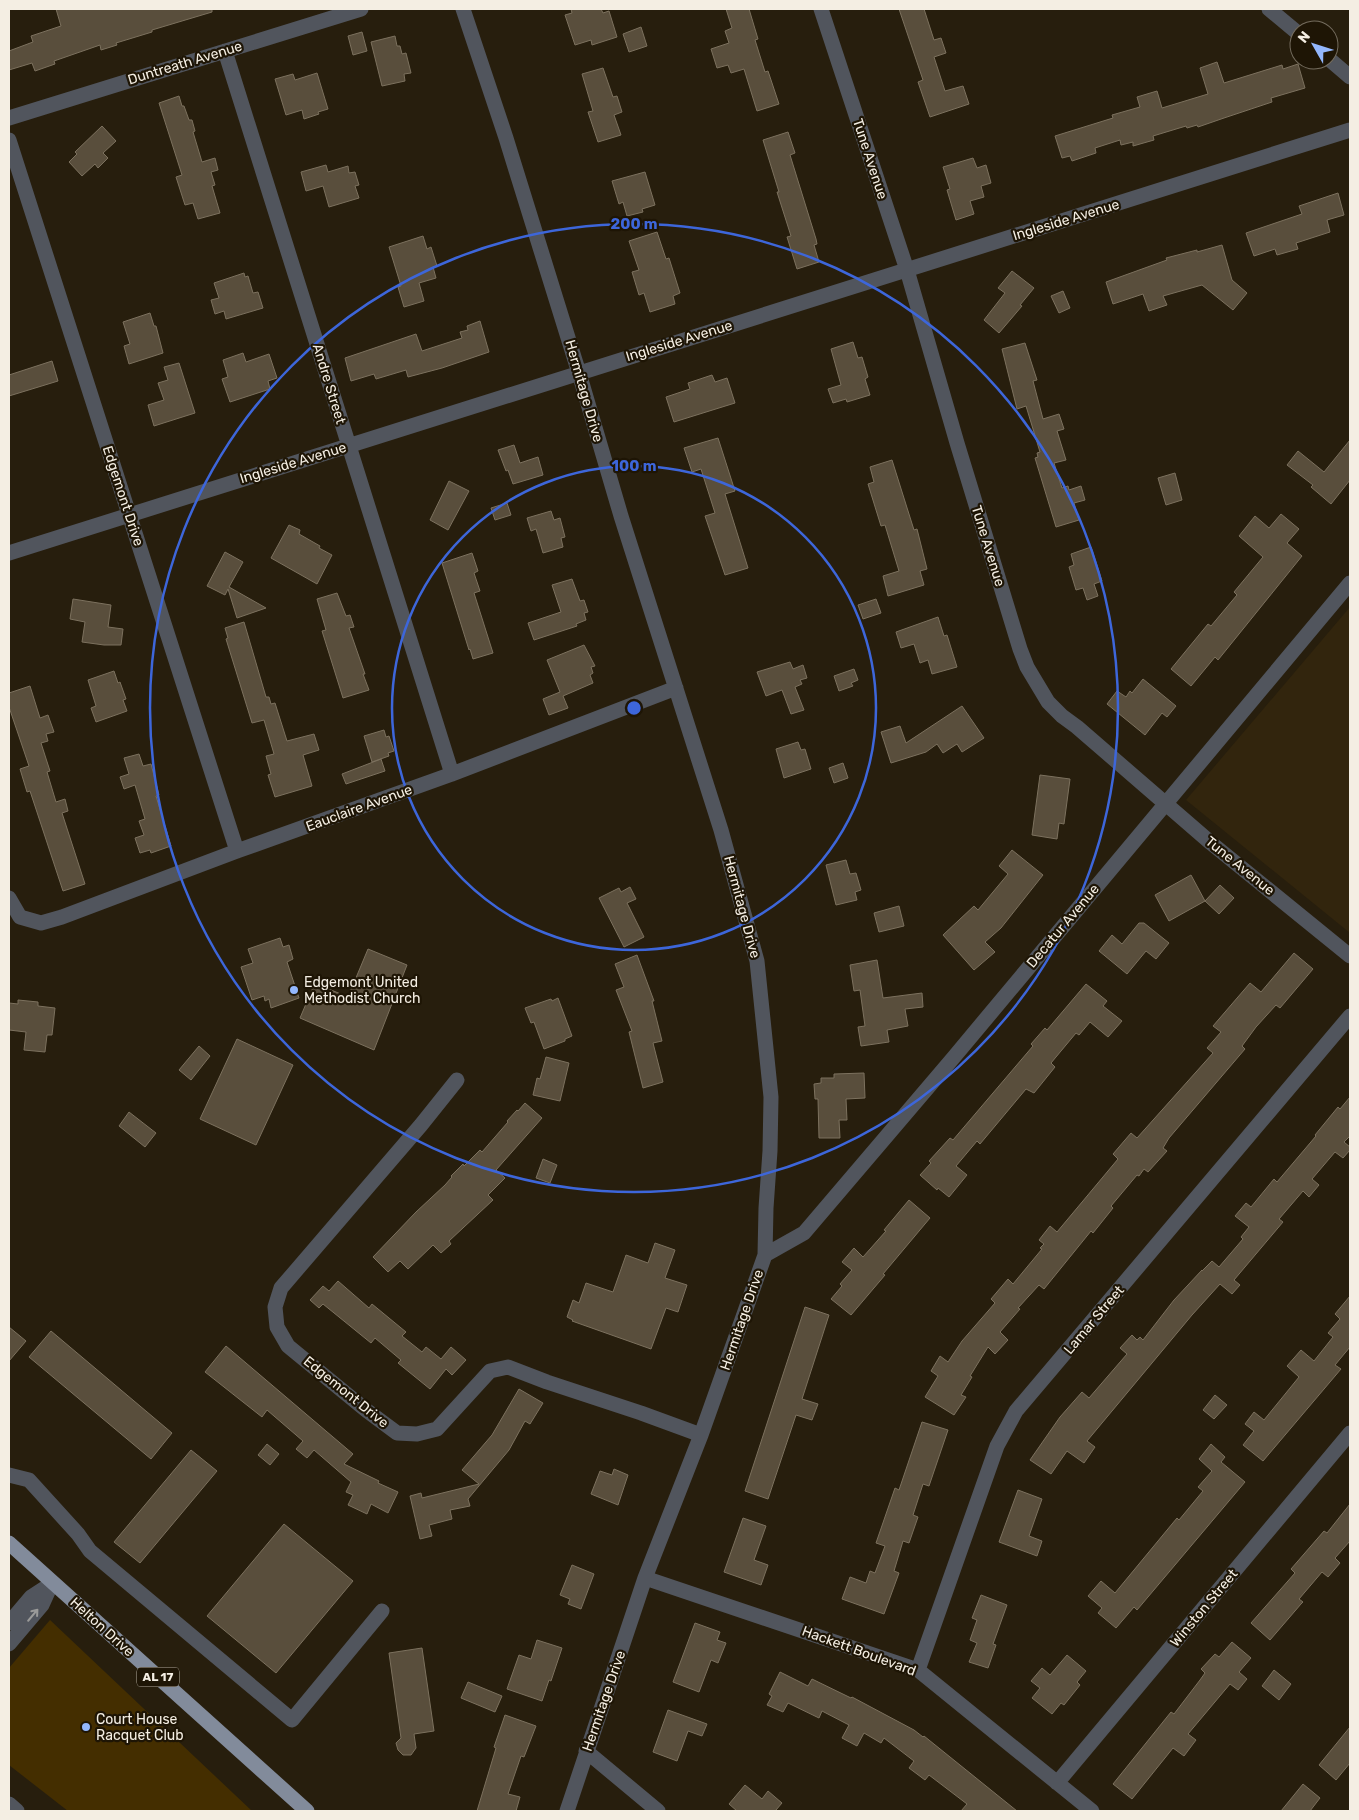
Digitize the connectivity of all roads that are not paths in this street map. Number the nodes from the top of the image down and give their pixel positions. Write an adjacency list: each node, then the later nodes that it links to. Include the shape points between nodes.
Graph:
1 (361, 9): 6 (street, Duntreath Avenue)
2 (463, 9): 13 (street, Hermitage Drive)
3 (821, 9): 12 (street, Tune Avenue)
4 (1269, 9): 5 (street)
5 (1289, 26)
6 (225, 51): 9 (street, Duntreath Avenue); 14 (street, Andre Street)
7 (1339, 68): 8 (street)
8 (1350, 77)
9 (9, 118)
10 (1350, 130): 12 (street, Ingleside Avenue)
11 (9, 140): 15 (street, Edgemont Drive)
12 (907, 270): 13 (street, Ingleside Avenue); 20 (street, Tune Avenue, via 1027,667 1048,702 1062,716)
13 (580, 373): 14 (street, Ingleside Avenue); 18 (street, Hermitage Drive)
14 (349, 446): 15 (street, Ingleside Avenue); 19 (street, Andre Street)
15 (129, 515): 16 (street, Ingleside Avenue); 21 (street, Edgemont Drive)
16 (9, 552)
17 (1350, 583): 20 (street, Decatur Avenue)
18 (676, 688): 19 (street, Eauclaire Avenue); 26 (street, Hermitage Drive, via 721,830 757,960 770,1097)
19 (452, 774): 21 (street, Eauclaire Avenue)
20 (1166, 803): 23 (street, Tune Avenue); 26 (street, Decatur Avenue, via 804,1233)
21 (237, 851): 22 (street, Eauclaire Avenue, via 40,923 20,917)
22 (9, 898)
23 (1350, 956)
24 (1350, 1016): 36 (street, Lamar Street, via 1016,1411 997,1446)
25 (457, 1080): 28 (street, Edgemont Drive, via 281,1288 275,1307 277,1327 288,1346 397,1433 417,1434 437,1429 490,1371 508,1366)
26 (765, 1255): 28 (street, Hermitage Drive)
27 (1350, 1433): 38 (street, Winston Street)
28 (701, 1435): 31 (street, Hermitage Drive)
29 (9, 1475): 33 (street, via 29,1480 90,1551 292,1720)
30 (9, 1543): 32 (main road, Helton Drive / AL 17)
31 (645, 1578): 36 (street, Hackett Boulevard); 37 (street, Hermitage Drive)
32 (52, 1583): 34 (street, via 31,1597); 35 (street, one-way to 32, via 42,1605); 41 (main road, Helton Drive / AL 17)
33 (382, 1611)
34 (9, 1623)
35 (9, 1644)
36 (918, 1670): 38 (street, Hackett Boulevard)
37 (586, 1751): 42 (street, Hermitage Drive); 43 (street)
38 (1057, 1783): 44 (street, Hackett Boulevard)
39 (9, 1804): 40 (street)
40 (17, 1811)
41 (307, 1811)
42 (567, 1811)
43 (658, 1811)
44 (1092, 1811)

